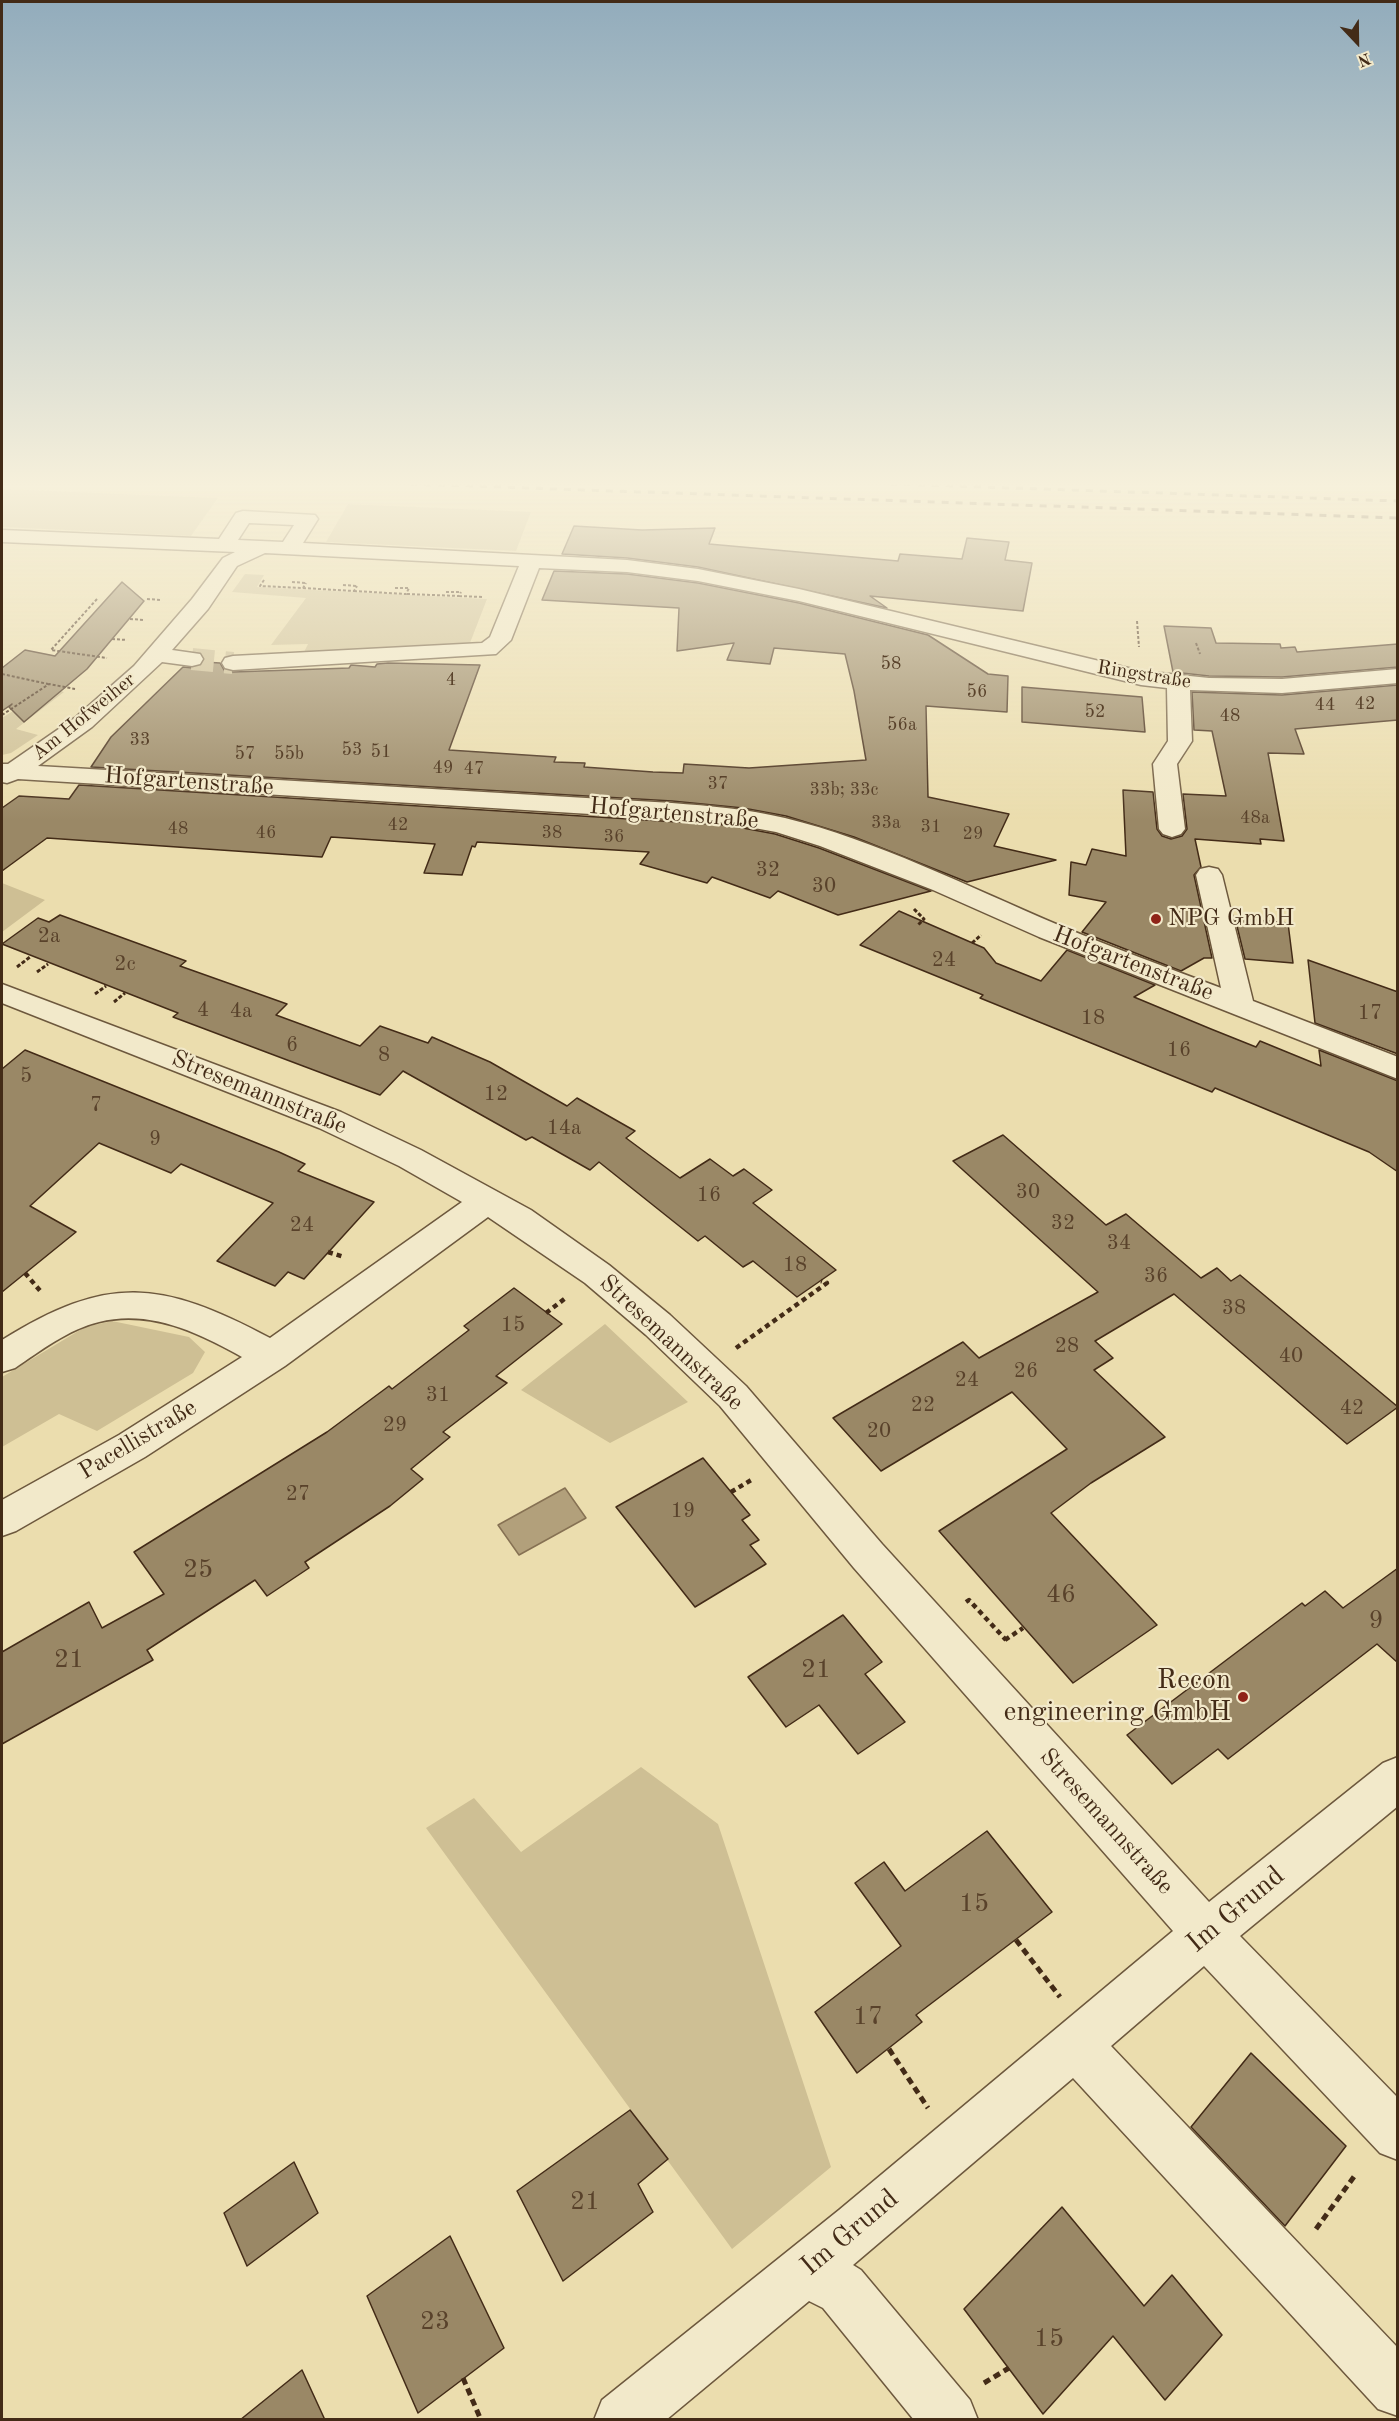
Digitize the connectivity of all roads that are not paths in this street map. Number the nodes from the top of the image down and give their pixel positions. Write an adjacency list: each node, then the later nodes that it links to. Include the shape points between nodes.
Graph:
1 (206, 595): 7 (street, Am Hofweiher, via 142,671 84,722)
2 (518, 595): 4 (street, via 500,640 488,649)
3 (793, 595): 6 (street, Ringstraße, via 907,619 1109,671)
4 (233, 663)
5 (1398, 676): 6 (street, Ringstraße, via 1282,686)
6 (1178, 682): 8 (street, via 1180,741 1165,764)
7 (5, 775): 11 (street, Hofgartenstraße, via 672,811 727,815 781,825 931,880)
8 (1172, 829)
9 (1209, 875): 11 (street)
10 (2, 993): 13 (street, Stresemannstraße, via 330,1120)
11 (1239, 1005): 12 (street, Hofgartenstraße)
12 (1398, 1069)
13 (487, 1201): 14 (street, Pacellistraße); 18 (street, Stresemannstraße, via 597,1274 733,1396 868,1556)
14 (272, 1356): 15 (street, via 183,1316 144,1306 121,1305 74,1317); 16 (street, Pacellistraße, via 132,1446)
15 (2, 1358)
16 (2, 1519)
17 (1398, 1778): 18 (street, Im Grund)
18 (1206, 1934): 19 (street, Im Grund); 20 (street, Stresemannstraße)
19 (1075, 2044): 21 (street, Im Grund); 22 (street)
20 (1398, 2135)
21 (800, 2274): 23 (street, Im Grund); 24 (street, via 824,2276 842,2289)
22 (1398, 2389)
23 (622, 2420)
24 (950, 2420)

